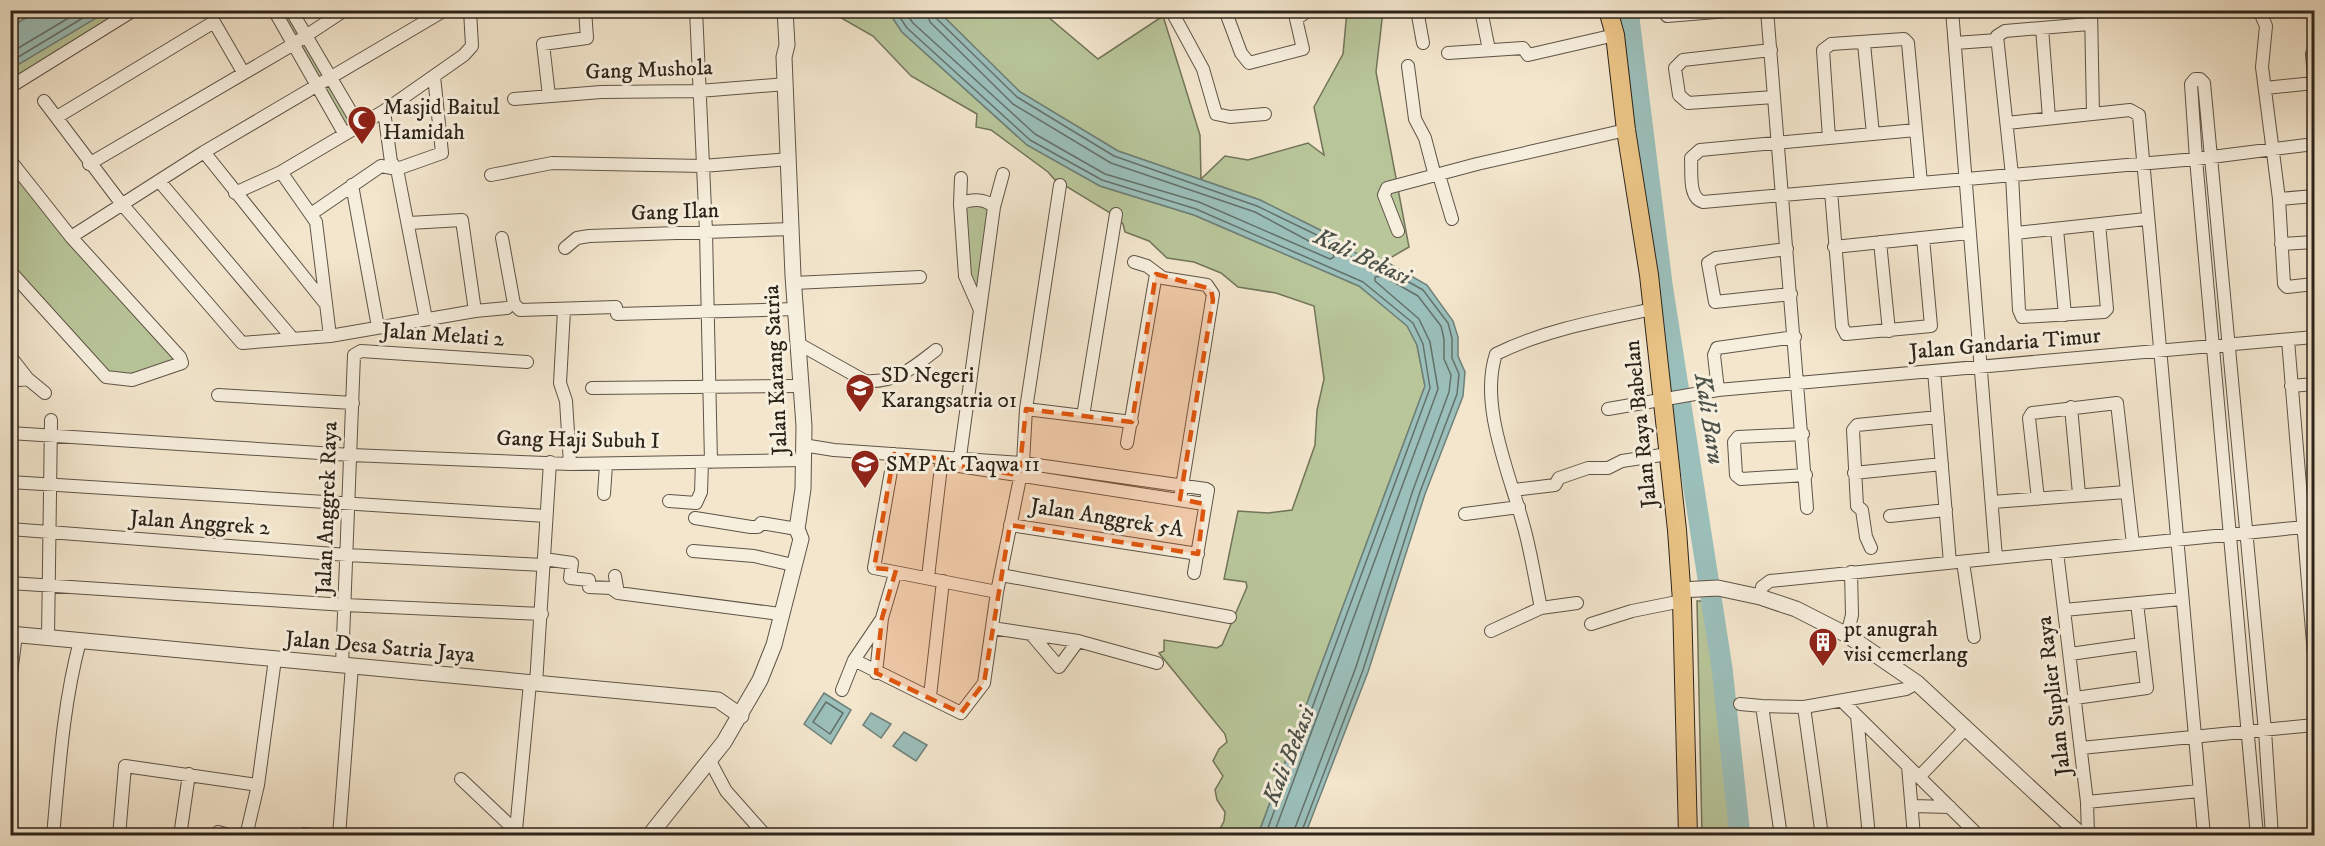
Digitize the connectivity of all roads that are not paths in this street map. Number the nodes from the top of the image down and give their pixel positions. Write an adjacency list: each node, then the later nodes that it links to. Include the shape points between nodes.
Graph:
1 (20, 10): 23 (street)
2 (134, 10): 44 (street)
3 (273, 10): 32 (street)
4 (291, 10): 27 (street)
5 (345, 10): 27 (street)
6 (445, 10): 41 (street)
7 (470, 10): 39 (street, via 472,46)
8 (585, 10): 48 (street, via 587,38 543,44)
9 (696, 10): 47 (street)
10 (785, 10): 43 (street, Jalan Karang Satria)
11 (1171, 10): 53 (street, via 1203,69 1216,114)
12 (1225, 10): 13 (street, via 1241,53 1249,63 1303,49 1296,19)
13 (1309, 10)
14 (1418, 10): 29 (street)
15 (1480, 10): 33 (street)
16 (1608, 10): 26 (main road, Jalan Raya Babelan)
17 (1663, 10): 18 (street, via 1666,16)
18 (1740, 10)
19 (1767, 10): 34 (street)
20 (1952, 10): 30 (street)
21 (2091, 10): 24 (street)
22 (2259, 10): 46 (street, via 2266,26 2262,67)
23 (10, 17)
24 (2089, 24): 25 (street); 54 (street)
25 (2042, 28): 28 (street, via 2000,32); 56 (street)
26 (1615, 35): 33 (street, via 1528,55 1523,48); 59 (main road, Jalan Raya Babelan)
27 (306, 36): 32 (street); 41 (street)
28 (1997, 40): 30 (street); 57 (street)
29 (1423, 43)
30 (1955, 43): 82 (street)
31 (1864, 44): 60 (street, via 1907,40); 62 (street); 63 (street, via 1831,44 1823,50)
32 (292, 45): 38 (street); 45 (street)
33 (1489, 50): 35 (street)
34 (1771, 50): 49 (street); 49 (street, via 1683,60 1675,68 1679,94 1688,103)
35 (1448, 52)
36 (2312, 54): 40 (street)
37 (1408, 66): 80 (street, via 1414,119 1425,138)
38 (243, 72): 55 (street, via 213,22); 72 (street)
39 (434, 76): 52 (street); 75 (street, via 442,153)
40 (2314, 76)
41 (331, 78): 45 (street); 58 (street)
42 (2314, 83): 46 (street)
43 (786, 84): 47 (street, Gang Mushola); 69 (street, Jalan Karang Satria)
44 (10, 87)
45 (316, 87): 61 (street); 67 (street)
46 (2265, 88): 66 (street)
47 (699, 91): 48 (street, Gang Mushola); 74 (street)
48 (549, 96): 50 (street, Gang Mushola)
49 (1774, 97): 64 (street)
50 (514, 99)
51 (44, 101): 55 (street)
52 (384, 111): 58 (street); 75 (street, via 391,162)
53 (1265, 114)
54 (2092, 114): 56 (street); 73 (street, via 2138,112)
55 (57, 117): 72 (street)
56 (2049, 118): 57 (street)
57 (2007, 123): 79 (street)
58 (358, 124): 61 (street)
59 (1626, 130): 80 (street); 126 (main road, Jalan Raya Babelan)
60 (1916, 130): 62 (street); 84 (street)
61 (344, 133): 76 (street)
62 (1873, 134): 63 (street)
63 (1829, 138): 64 (street)
64 (1778, 142): 89 (street); 89 (street, via 1694,153 1694,195 1703,202)
65 (2314, 144): 66 (street)
66 (2273, 149): 68 (street); 91 (street)
67 (204, 153): 83 (street); 88 (street)
68 (2211, 158): 70 (street); 70 (street, via 2204,83 2195,79 2191,84); 141 (street)
69 (789, 159): 74 (street, Gang Ilan); 102 (street, Jalan Karang Satria)
70 (2196, 159): 73 (street); 142 (street)
71 (10, 160): 107 (street)
72 (89, 164): 92 (street)
73 (2143, 164): 79 (street); 98 (street)
74 (703, 166): 78 (street, Gang Ilan, via 552,163); 104 (street)
75 (397, 170): 85 (street, via 381,166); 99 (street)
76 (281, 172): 88 (street); 95 (street)
77 (1003, 174): 94 (street)
78 (491, 175)
79 (2012, 175): 82 (street); 106 (street)
80 (1437, 176): 97 (street); 103 (street, via 1384,191)
81 (962, 178): 93 (street)
82 (1966, 179): 84 (street); 105 (street)
83 (160, 182): 92 (street); 138 (street)
84 (1921, 183): 87 (street)
85 (352, 185): 95 (street); 133 (street)
86 (1060, 185): 164 (street)
87 (1831, 190): 89 (street); 113 (street)
88 (235, 193): 123 (street)
89 (1783, 195): 115 (street)
90 (2314, 196): 91 (street)
91 (2279, 200): 112 (street)
92 (121, 203): 107 (street); 138 (street, via 242,344)
93 (960, 204): 94 (street, via 981,201); 128 (street, via 965,276)
94 (994, 207): 128 (street)
95 (311, 214): 123 (street, via 316,222)
96 (1116, 214): 166 (street)
97 (1452, 219)
98 (2146, 219): 100 (street); 144 (street)
99 (409, 223): 129 (street, via 462,220); 132 (street)
100 (2099, 224): 101 (street); 131 (street, via 2107,309)
101 (2057, 229): 106 (street); 131 (street)
102 (791, 230): 104 (street, Gang Ilan); 120 (street, Jalan Karang Satria)
103 (1398, 231)
104 (706, 232): 114 (street, Gang Ilan, via 589,236 577,238); 130 (street)
105 (1969, 233): 109 (street); 148 (street)
106 (2016, 233): 131 (street, via 2020,314 2025,318)
107 (71, 237): 117 (street, via 182,361 180,365 132,380 106,377)
108 (502, 238): 127 (street, via 516,309)
109 (1923, 238): 110 (street); 134 (street, via 1932,323 1927,328)
110 (1880, 242): 113 (street); 134 (street)
111 (2314, 242): 112 (street)
112 (2281, 244): 121 (street, via 2285,286)
113 (1834, 247): 134 (street, via 1842,329 1851,335)
114 (565, 248)
115 (1787, 249): 122 (street); 122 (street, via 1716,258 1708,263 1715,302)
116 (1134, 262): 118 (street)
117 (10, 271)
118 (1156, 274): 169 (street); 192 (street, via 1208,285 1213,294)
119 (920, 277): 120 (street)
120 (794, 283): 125 (street, Jalan Karang Satria)
121 (2314, 284)
122 (1791, 294): 136 (street)
123 (324, 302): 135 (street)
124 (507, 308): 129 (street)
125 (796, 309): 130 (street); 140 (street, Jalan Karang Satria)
126 (1653, 309): 161 (main road, Jalan Raya Babelan); 194 (street, via 1556,332 1496,354 1490,386)
127 (564, 310): 130 (street, via 616,307 617,314); 183 (street, via 560,383 566,401)
128 (980, 310): 180 (street)
129 (475, 311): 132 (street)
130 (706, 311): 154 (street)
131 (2065, 315)
132 (426, 319): 133 (street)
133 (378, 327): 135 (street)
134 (1889, 331)
135 (330, 336): 138 (street)
136 (1795, 337): 152 (street); 158 (street, via 1717,348 1714,355)
137 (2314, 337): 139 (street, Jalan Gandaria Timur)
138 (293, 339)
139 (2288, 340): 141 (street, Jalan Gandaria Timur); 156 (street)
140 (799, 344): 143 (street, via 872,382 904,375); 155 (street, Jalan Karang Satria)
141 (2228, 345): 142 (street, Jalan Gandaria Timur); 216 (street)
142 (2214, 347): 144 (street, Jalan Gandaria Timur); 217 (street)
143 (936, 350)
144 (2160, 352): 148 (street, Jalan Gandaria Timur); 218 (street)
145 (356, 353): 147 (street, Jalan Melati 2); 162 (street, Jalan Anggrek Raya)
146 (10, 356): 150 (street)
147 (527, 362)
148 (1981, 367): 149 (street, Jalan Gandaria Timur); 201 (street)
149 (1934, 371): 152 (street, Jalan Gandaria Timur); 167 (street)
150 (28, 379): 151 (street); 159 (street)
151 (10, 381)
152 (1798, 382): 158 (street, Jalan Gandaria Timur); 171 (street)
153 (2314, 384): 156 (street)
154 (710, 386): 155 (street); 157 (street); 182 (street)
155 (801, 386): 174 (street, Jalan Karang Satria)
156 (2291, 386): 187 (street)
157 (592, 388)
158 (1718, 390): 161 (street, Jalan Gandaria Timur)
159 (45, 393)
160 (218, 395): 162 (street)
161 (1663, 398): 165 (street, Jalan Gandaria Timur); 176 (main road, Jalan Raya Babelan)
162 (353, 404): 177 (street, Jalan Anggrek Raya)
163 (2071, 407): 195 (street, via 2112,402 2119,406); 197 (street); 199 (street, via 2034,412 2029,418)
164 (1026, 409): 166 (street); 188 (street)
165 (1608, 409)
166 (1083, 416): 169 (street)
167 (1938, 417): 184 (street); 189 (street, via 1857,426 1852,433)
168 (51, 420): 172 (street)
169 (1132, 422): 173 (street)
170 (10, 433): 172 (street, Gang Haji Subuh I)
171 (1803, 434): 190 (street); 190 (street, via 1738,437 1734,442 1736,475 1741,479)
172 (51, 436): 177 (street, Gang Haji Subuh I); 193 (street)
173 (1127, 443)
174 (803, 445): 175 (street); 179 (street, Jalan Karang Satria)
175 (894, 454): 178 (street); 231 (street, via 874,568 889,569)
176 (1668, 454): 194 (street, via 1622,461 1608,468 1588,468 1559,478 1555,485); 241 (main road, Jalan Raya Babelan)
177 (351, 455): 181 (street, Gang Haji Subuh I); 202 (street, Jalan Anggrek Raya)
178 (944, 459): 180 (street); 234 (street)
179 (803, 460): 182 (street, Gang Haji Subuh I); 214 (street, Jalan Karang Satria)
180 (960, 461): 188 (street)
181 (550, 462): 183 (street, Gang Haji Subuh I); 208 (street)
182 (706, 462): 185 (street, Gang Haji Subuh I); 200 (street, via 696,503)
183 (570, 464): 185 (street, Gang Haji Subuh I)
184 (1942, 464): 189 (street); 206 (street)
185 (606, 465): 196 (street)
186 (2314, 467): 187 (street)
187 (2300, 468): 212 (street)
188 (1021, 469): 192 (street); 198 (street); 211 (street)
189 (1854, 473): 220 (street, via 1857,506 1862,510)
190 (1806, 475): 205 (street)
191 (10, 482): 193 (street)
192 (1183, 484): 198 (street); 203 (street, via 1208,490)
193 (50, 486): 202 (street); 215 (street)
194 (1514, 490): 204 (street)
195 (2126, 492): 197 (street); 219 (street)
196 (604, 494)
197 (2079, 494): 199 (street)
198 (1180, 499): 203 (street)
199 (2038, 499): 201 (street)
200 (669, 501)
201 (1992, 502): 225 (street)
202 (349, 504): 208 (street); 224 (street, Jalan Anggrek Raya)
203 (1204, 504): 223 (street)
204 (1519, 507): 207 (street); 247 (street)
205 (1807, 508)
206 (1946, 510): 209 (street); 227 (street)
207 (1465, 514)
208 (546, 516): 226 (street)
209 (1890, 516)
210 (695, 518): 214 (street, via 758,528 761,523)
211 (1010, 525): 223 (street, Jalan Anggrek 5A); 232 (street)
212 (2310, 527): 216 (street); 235 (street)
213 (10, 529): 215 (street, Jalan Anggrek 2)
214 (797, 529): 228 (street, Jalan Karang Satria, via 801,539)
215 (50, 532): 224 (street, Jalan Anggrek 2); 238 (street)
216 (2245, 533): 217 (street); 286 (street)
217 (2231, 534): 218 (street); 287 (street)
218 (2175, 540): 219 (street); 243 (street)
219 (2133, 544): 222 (street)
220 (1871, 548)
221 (693, 551): 228 (street, via 754,556)
222 (2057, 552): 225 (street); 248 (street, Jalan Suplier Raya)
223 (1198, 554): 230 (street)
224 (347, 555): 226 (street, Jalan Anggrek 2); 246 (street, Jalan Anggrek Raya)
225 (1996, 558): 227 (street)
226 (544, 562): 240 (street, Jalan Anggrek 2, via 572,563 570,578 589,580 589,586 611,588); 249 (street)
227 (1956, 562): 229 (street); 260 (street)
228 (793, 565): 250 (street, Jalan Karang Satria)
229 (1851, 572): 242 (street, via 1770,581 1762,587); 258 (street, via 1852,615)
230 (1194, 573)
231 (895, 574): 234 (street); 252 (street)
232 (1001, 575): 239 (street); 251 (street)
233 (615, 576): 240 (street)
234 (928, 577): 236 (street)
235 (2311, 578): 253 (street)
236 (943, 581): 239 (street); 276 (street)
237 (10, 583): 238 (street)
238 (49, 586): 246 (street); 261 (street)
239 (998, 592): 255 (street)
240 (618, 593): 250 (street)
241 (1681, 596): 242 (street, via 1718,588); 254 (street); 313 (main road, Jalan Raya Babelan)
242 (1760, 597): 258 (street, via 1796,609)
243 (2181, 599): 245 (street); 288 (street)
244 (1577, 603): 247 (street)
245 (2137, 603): 248 (street); 264 (street)
246 (345, 605): 249 (street); 270 (street, Jalan Anggrek Raya)
247 (1541, 608): 256 (street)
248 (2064, 610): 265 (street, Jalan Suplier Raya)
249 (542, 614): 274 (street)
250 (780, 614): 282 (street, Jalan Karang Satria, via 774,645)
251 (1230, 617)
252 (882, 618): 268 (street); 271 (street)
253 (2313, 622): 266 (street)
254 (1591, 624)
255 (992, 628): 257 (street); 276 (street, via 984,683 961,713)
256 (1491, 631)
257 (1031, 634): 263 (street); 263 (street, via 1059,667)
258 (1847, 634): 273 (street)
259 (13, 635): 261 (street, Jalan Desa Satria Jaya); 272 (street)
260 (1974, 637)
261 (48, 638): 262 (street, Jalan Desa Satria Jaya)
262 (80, 641): 267 (street, Jalan Desa Satria Jaya); 304 (street, via 60,754)
263 (1077, 641): 269 (street)
264 (2141, 644): 265 (street); 277 (street, via 2146,688)
265 (2070, 654): 277 (street, Jalan Suplier Raya)
266 (2314, 655)
267 (275, 659): 270 (street, Jalan Desa Satria Jaya); 295 (street)
268 (854, 660): 271 (street); 275 (street)
269 (1158, 663)
270 (347, 665): 274 (street, Jalan Desa Satria Jaya); 310 (street, Jalan Anggrek Raya)
271 (876, 673): 276 (street)
272 (10, 681)
273 (1917, 683): 278 (street, via 1906,689); 285 (street)
274 (533, 684): 282 (street, Jalan Desa Satria Jaya, via 718,700); 301 (street)
275 (842, 690)
276 (930, 696)
277 (2075, 698): 289 (street, Jalan Suplier Raya)
278 (1842, 701): 281 (street); 283 (street)
279 (1740, 704): 280 (street)
280 (1762, 706): 281 (street); 314 (street)
281 (1804, 707): 315 (street)
282 (741, 716): 290 (street, Jalan Karang Satria)
283 (1857, 716): 291 (street); 316 (street)
284 (2314, 725): 286 (street)
285 (1965, 729): 293 (street); 303 (street)
286 (2265, 731): 287 (street); 321 (street)
287 (2249, 732): 288 (street); 320 (street)
288 (2193, 738): 289 (street); 296 (street)
289 (2082, 748): 297 (street, Jalan Suplier Raya)
290 (710, 761): 311 (street, Jalan Karang Satria); 312 (street, via 726,791)
291 (1908, 766): 293 (street); 298 (street)
292 (189, 774): 295 (street); 305 (street, via 125,766); 306 (street)
293 (1919, 777): 299 (street)
294 (461, 779): 301 (street)
295 (258, 785): 308 (street)
296 (2199, 791): 297 (street); 319 (street)
297 (2087, 802): 303 (street, Jalan Suplier Raya)
298 (1912, 806): 299 (street); 317 (street)
299 (1950, 807): 318 (street)
300 (218, 831): 307 (street)
301 (518, 833)
302 (304, 834): 309 (street)
303 (2080, 834)
304 (53, 836)
305 (119, 836)
306 (180, 836)
307 (233, 836)
308 (246, 836)
309 (321, 836)
310 (339, 836)
311 (649, 836)
312 (766, 836)
313 (1688, 836)
314 (1781, 836)
315 (1822, 836)
316 (1869, 836)
317 (1914, 836)
318 (1979, 836)
319 (2204, 836)
320 (2257, 836)
321 (2272, 836)

